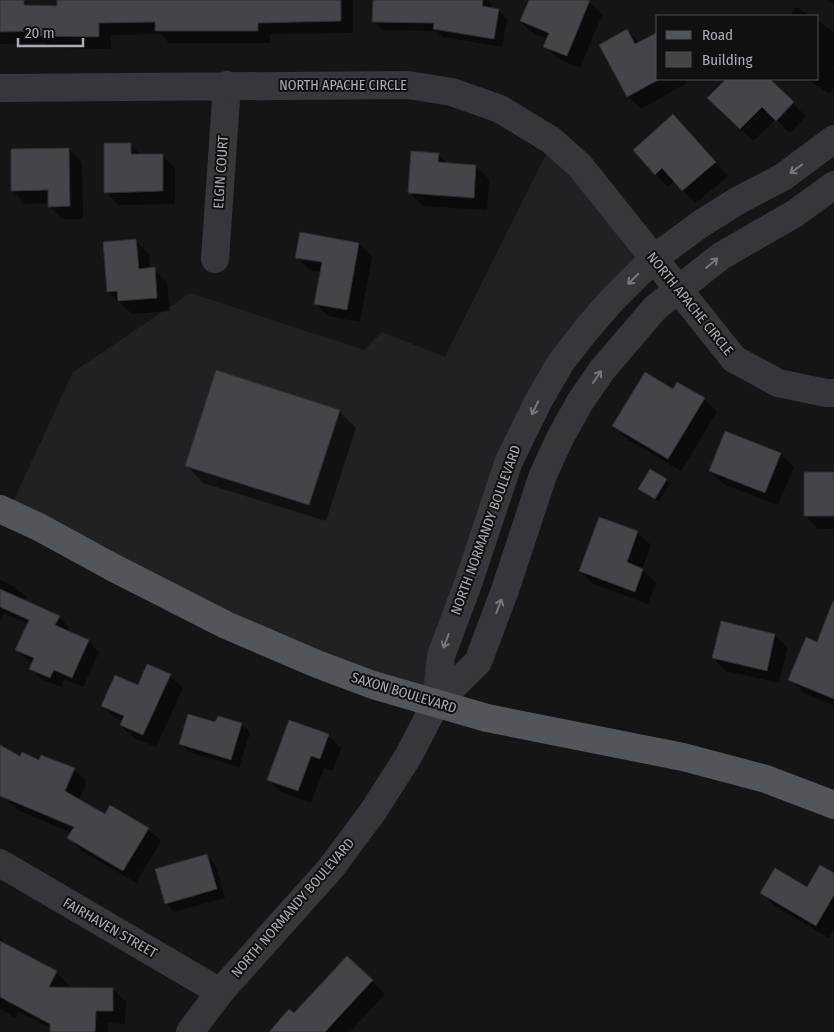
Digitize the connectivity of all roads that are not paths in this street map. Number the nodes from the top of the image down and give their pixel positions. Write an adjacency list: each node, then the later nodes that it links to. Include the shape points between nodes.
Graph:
1 (227, 85): 2 (street, NORTH APACHE CIRCLE); 5 (street, NORTH APACHE CIRCLE, via 408,85 452,92 500,110 551,140 580,166); 6 (street, ELGIN COURT)
2 (0, 88)
3 (834, 139): 5 (street, NORTH NORMANDY BOULEVARD, one-way to 5, via 783,178 739,200)
4 (834, 186): 7 (street, NORTH NORMANDY BOULEVARD, one-way to 4, via 721,256 794,214)
5 (654, 258): 7 (street, NORTH APACHE CIRCLE); 10 (street, NORTH NORMANDY BOULEVARD, one-way to 10, via 612,300 562,362 513,452 441,656)
6 (215, 259)
7 (679, 290): 8 (street, NORTH APACHE CIRCLE, via 734,359 778,383); 10 (street, NORTH NORMANDY BOULEVARD, one-way to 7, via 478,662 543,475 580,402 628,338 655,308)
8 (834, 393)
9 (0, 509): 10 (main road, SAXON BOULEVARD, via 226,625 317,664)
10 (436, 703): 11 (main road, SAXON BOULEVARD, via 487,718 683,757 766,779); 13 (street, NORTH NORMANDY BOULEVARD, via 374,810 331,868)
11 (834, 805)
12 (0, 863): 13 (street, FAIRHAVEN STREET)
13 (220, 992): 14 (street, NORTH NORMANDY BOULEVARD)
14 (190, 1032)

